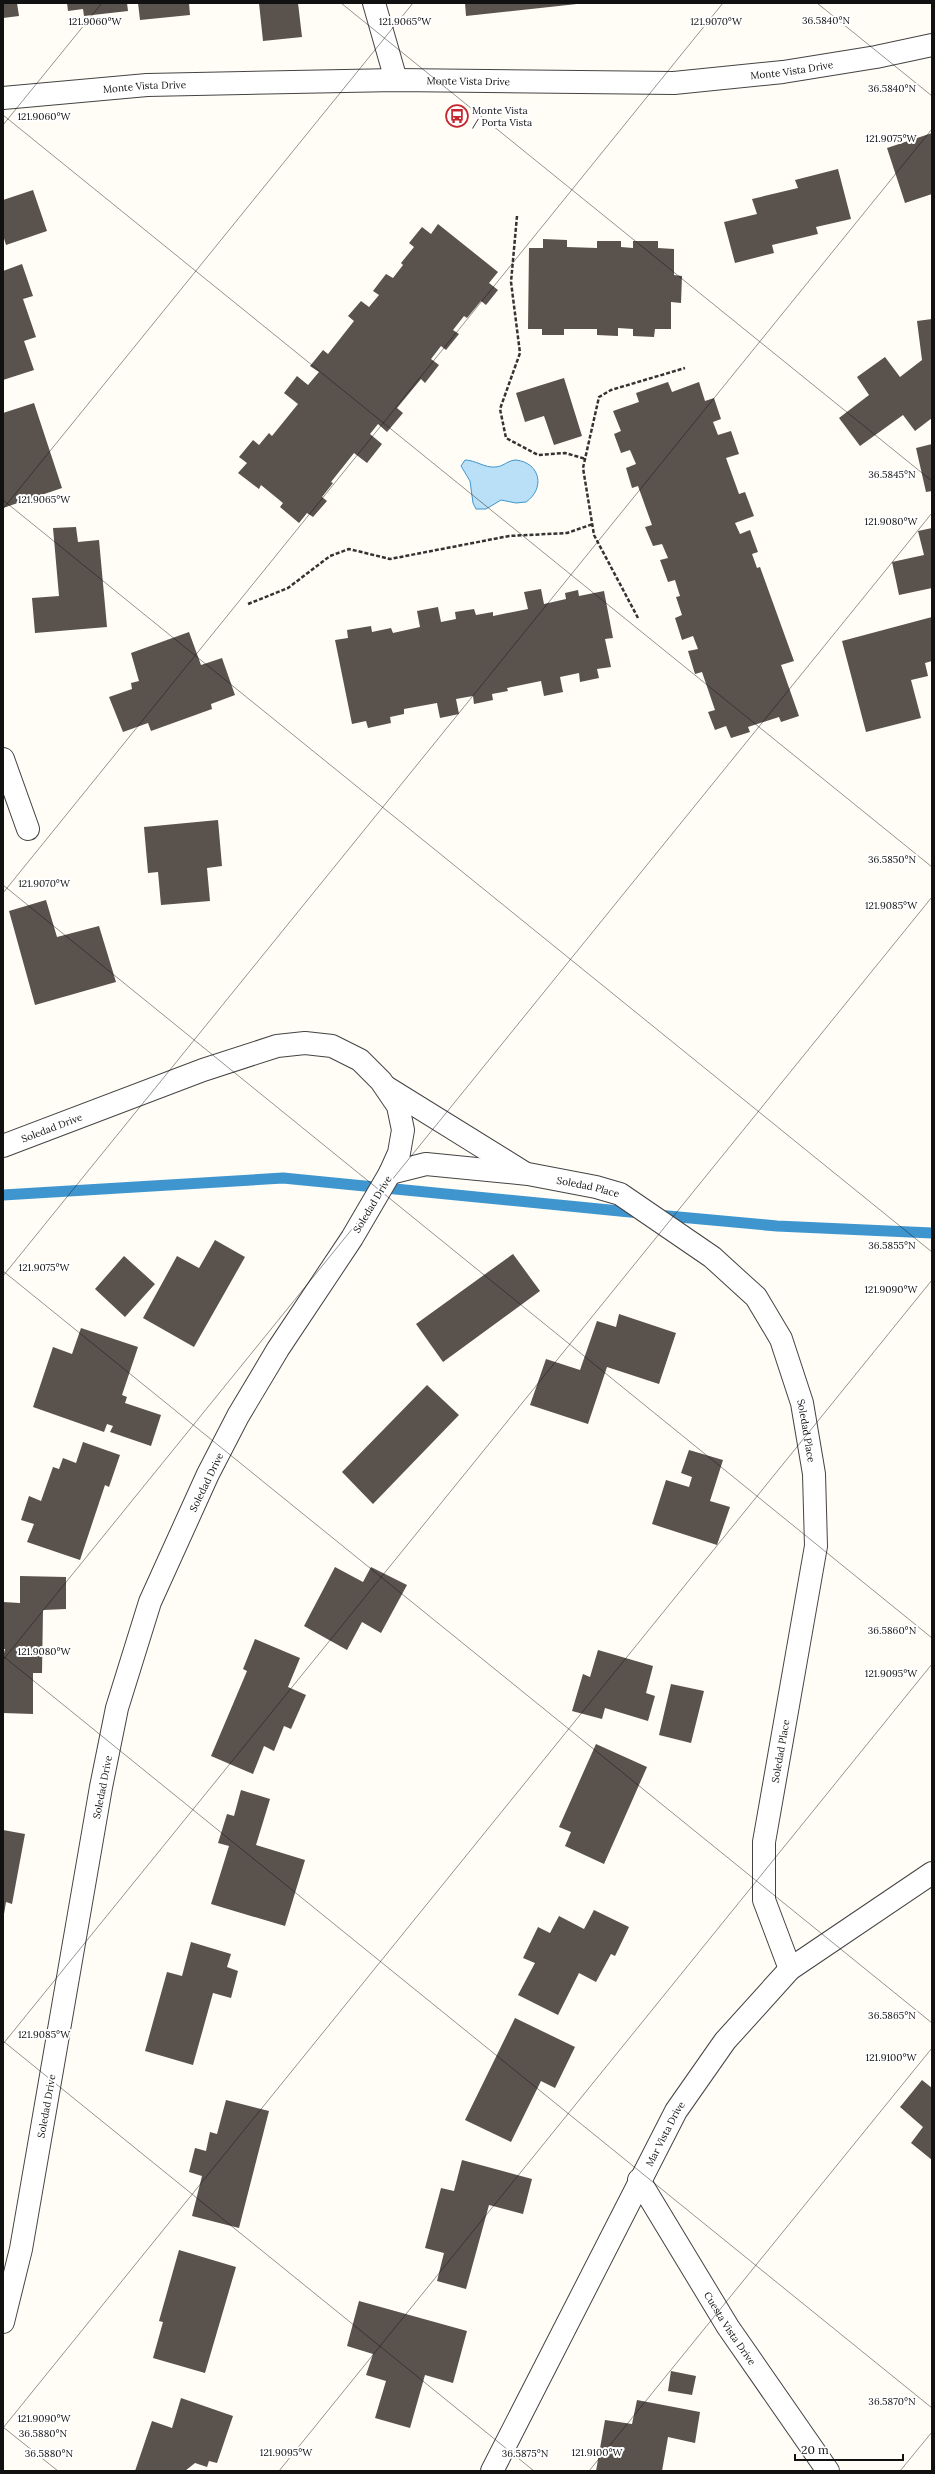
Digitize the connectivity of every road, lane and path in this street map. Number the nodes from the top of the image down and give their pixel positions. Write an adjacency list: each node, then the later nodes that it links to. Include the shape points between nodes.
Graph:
1 (374, 3): 3 (street)
2 (932, 45): 3 (street, Monte Vista Drive, via 783,72 674,82)
3 (396, 80): 4 (street, Monte Vista Drive, via 147,85)
4 (3, 98)
5 (517, 216): 7 (path, via 511,282 520,353 500,409 506,438 538,455 565,453)
6 (685, 368): 7 (path, via 611,390 599,397)
7 (586, 459): 8 (path, via 584,468)
8 (593, 524): 9 (path, via 567,533 509,536 390,559 349,549 330,556 288,588); 10 (path, via 594,536)
9 (248, 604)
10 (638, 618)
11 (3, 759): 12 (street)
12 (28, 829)
13 (386, 1087): 14 (street, Soledad Drive, via 360,1060 332,1046 305,1043 277,1046 202,1070); 15 (street, Soledad Drive, via 398,1106 403,1130 399,1154); 16 (street)
14 (3, 1146)
15 (390, 1173): 16 (street, Soledad Place, via 426,1164); 20 (street, Soledad Drive, via 352,1238 278,1349 238,1416 208,1474 150,1602 117,1708 21,2249)
16 (528, 1174): 18 (street, Soledad Place, via 620,1194 712,1257 756,1297 781,1339 800,1396 814,1474 816,1546 764,1842 764,1900)
17 (932, 1873): 18 (street, Mar Vista Drive)
18 (790, 1970): 19 (street, Mar Vista Drive, via 725,2041 676,2111)
19 (639, 2180): 21 (street, Mar Vista Drive); 22 (street, Cuesta Vista Drive, via 728,2327)
20 (3, 2322)
21 (492, 2471)
22 (828, 2471)

